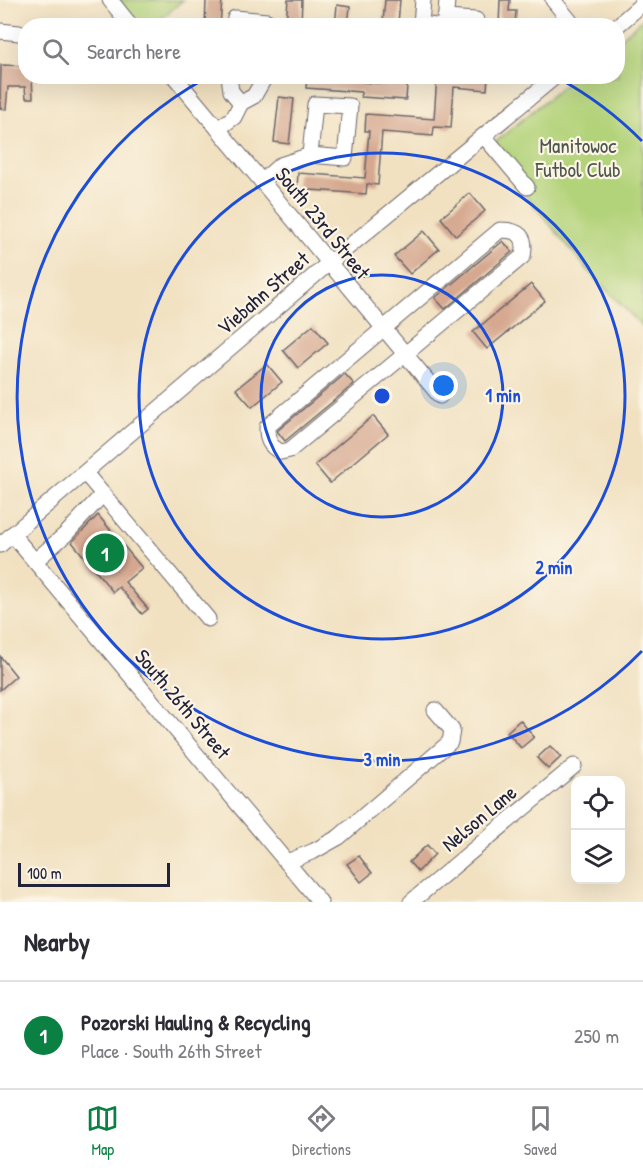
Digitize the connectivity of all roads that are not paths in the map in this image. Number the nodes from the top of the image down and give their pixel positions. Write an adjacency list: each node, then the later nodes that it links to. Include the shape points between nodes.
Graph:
1 (110, 0): 6 (street)
2 (423, 0): 7 (street)
3 (447, 0): 8 (street)
4 (553, 0): 9 (street)
5 (643, 3): 10 (street)
6 (125, 18)
7 (422, 18)
8 (443, 18)
9 (568, 18)
10 (625, 19)
11 (0, 31): 12 (street)
12 (18, 33)
13 (181, 84): 18 (street, South 23rd Street)
14 (230, 84): 17 (street, via 231,92)
15 (261, 84): 17 (street, via 254,96)
16 (546, 84): 19 (street, Viebahn Street)
17 (241, 103): 18 (street, via 234,117)
18 (218, 129): 21 (street, South 23rd Street)
19 (484, 136): 22 (street); 23 (street, Viebahn Street)
20 (310, 155): 21 (street, via 280,165)
21 (262, 181): 23 (street, South 23rd Street)
22 (527, 187)
23 (329, 263): 24 (street, South 23rd Street); 27 (street, Viebahn Street)
24 (384, 329): 25 (street, South 23rd Street); 25 (street, via 267,427 272,447 280,452 290,450); 25 (street, via 500,230 513,230 521,236 524,256)
25 (405, 354): 26 (street, South 23rd Street)
26 (440, 396)
27 (85, 473): 28 (street); 29 (street, Viebahn Street)
28 (102, 495): 31 (street); 32 (street)
29 (12, 534): 30 (street, Viebahn Street); 31 (street, South 26th Street)
30 (0, 544)
31 (36, 561): 35 (street, South 26th Street)
32 (208, 619)
33 (435, 710): 35 (street, via 452,730 450,742 339,837)
34 (574, 766): 37 (street, Nelson Lane)
35 (287, 862): 36 (street, South 26th Street)
36 (320, 902)
37 (411, 902)

